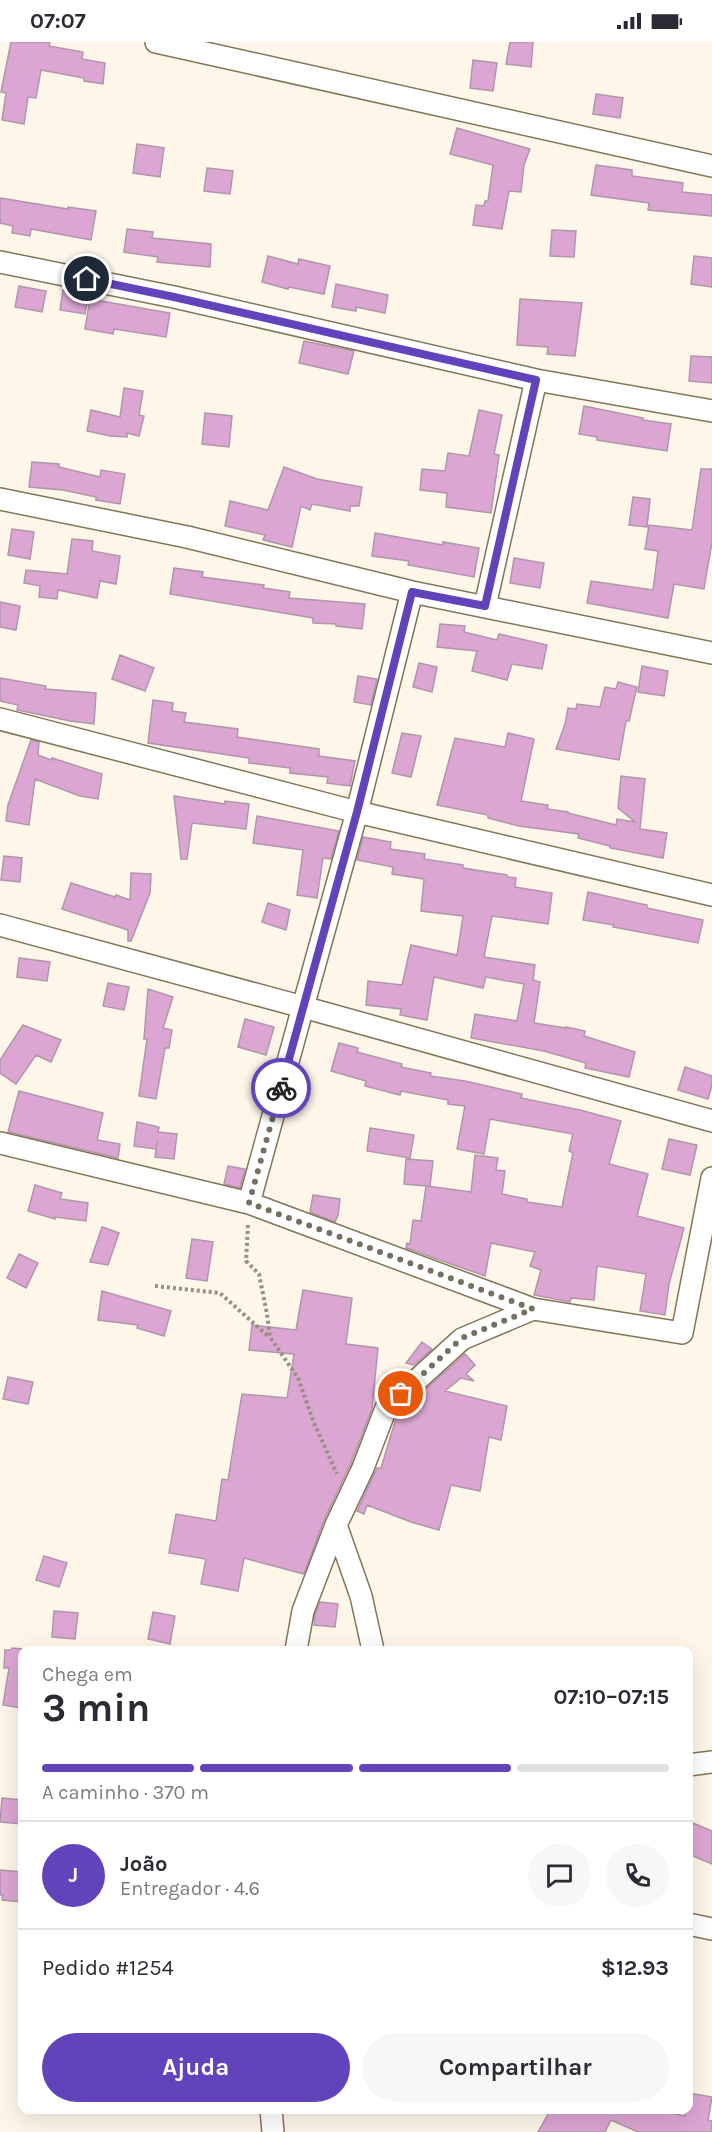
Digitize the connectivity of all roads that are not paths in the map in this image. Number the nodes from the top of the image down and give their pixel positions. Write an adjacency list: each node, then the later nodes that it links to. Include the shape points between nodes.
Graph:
1 (156, 42): 2 (street)
2 (712, 166)
3 (0, 262): 4 (street, via 174,297)
4 (536, 380): 5 (street); 8 (street)
5 (712, 411)
6 (0, 499): 7 (street, via 187,537)
7 (412, 592): 8 (street); 11 (street)
8 (485, 606): 9 (street)
9 (712, 653)
10 (0, 719): 11 (street)
11 (357, 812): 12 (street); 14 (street)
12 (712, 895)
13 (0, 925): 14 (street)
14 (303, 1007): 15 (street); 18 (street)
15 (712, 1121)
16 (0, 1143): 18 (street)
17 (712, 1178): 19 (street, via 682,1333)
18 (249, 1203): 19 (street)
19 (533, 1309): 20 (street, via 462,1338 386,1408)
20 (336, 1525): 21 (street, via 303,1611); 22 (street, via 361,1596)
21 (297, 1646)
22 (372, 1646)
23 (712, 1762): 24 (street)
24 (693, 1764)
25 (693, 1925): 26 (street)
26 (712, 1929)
27 (271, 2114): 28 (street)
28 (273, 2132)

